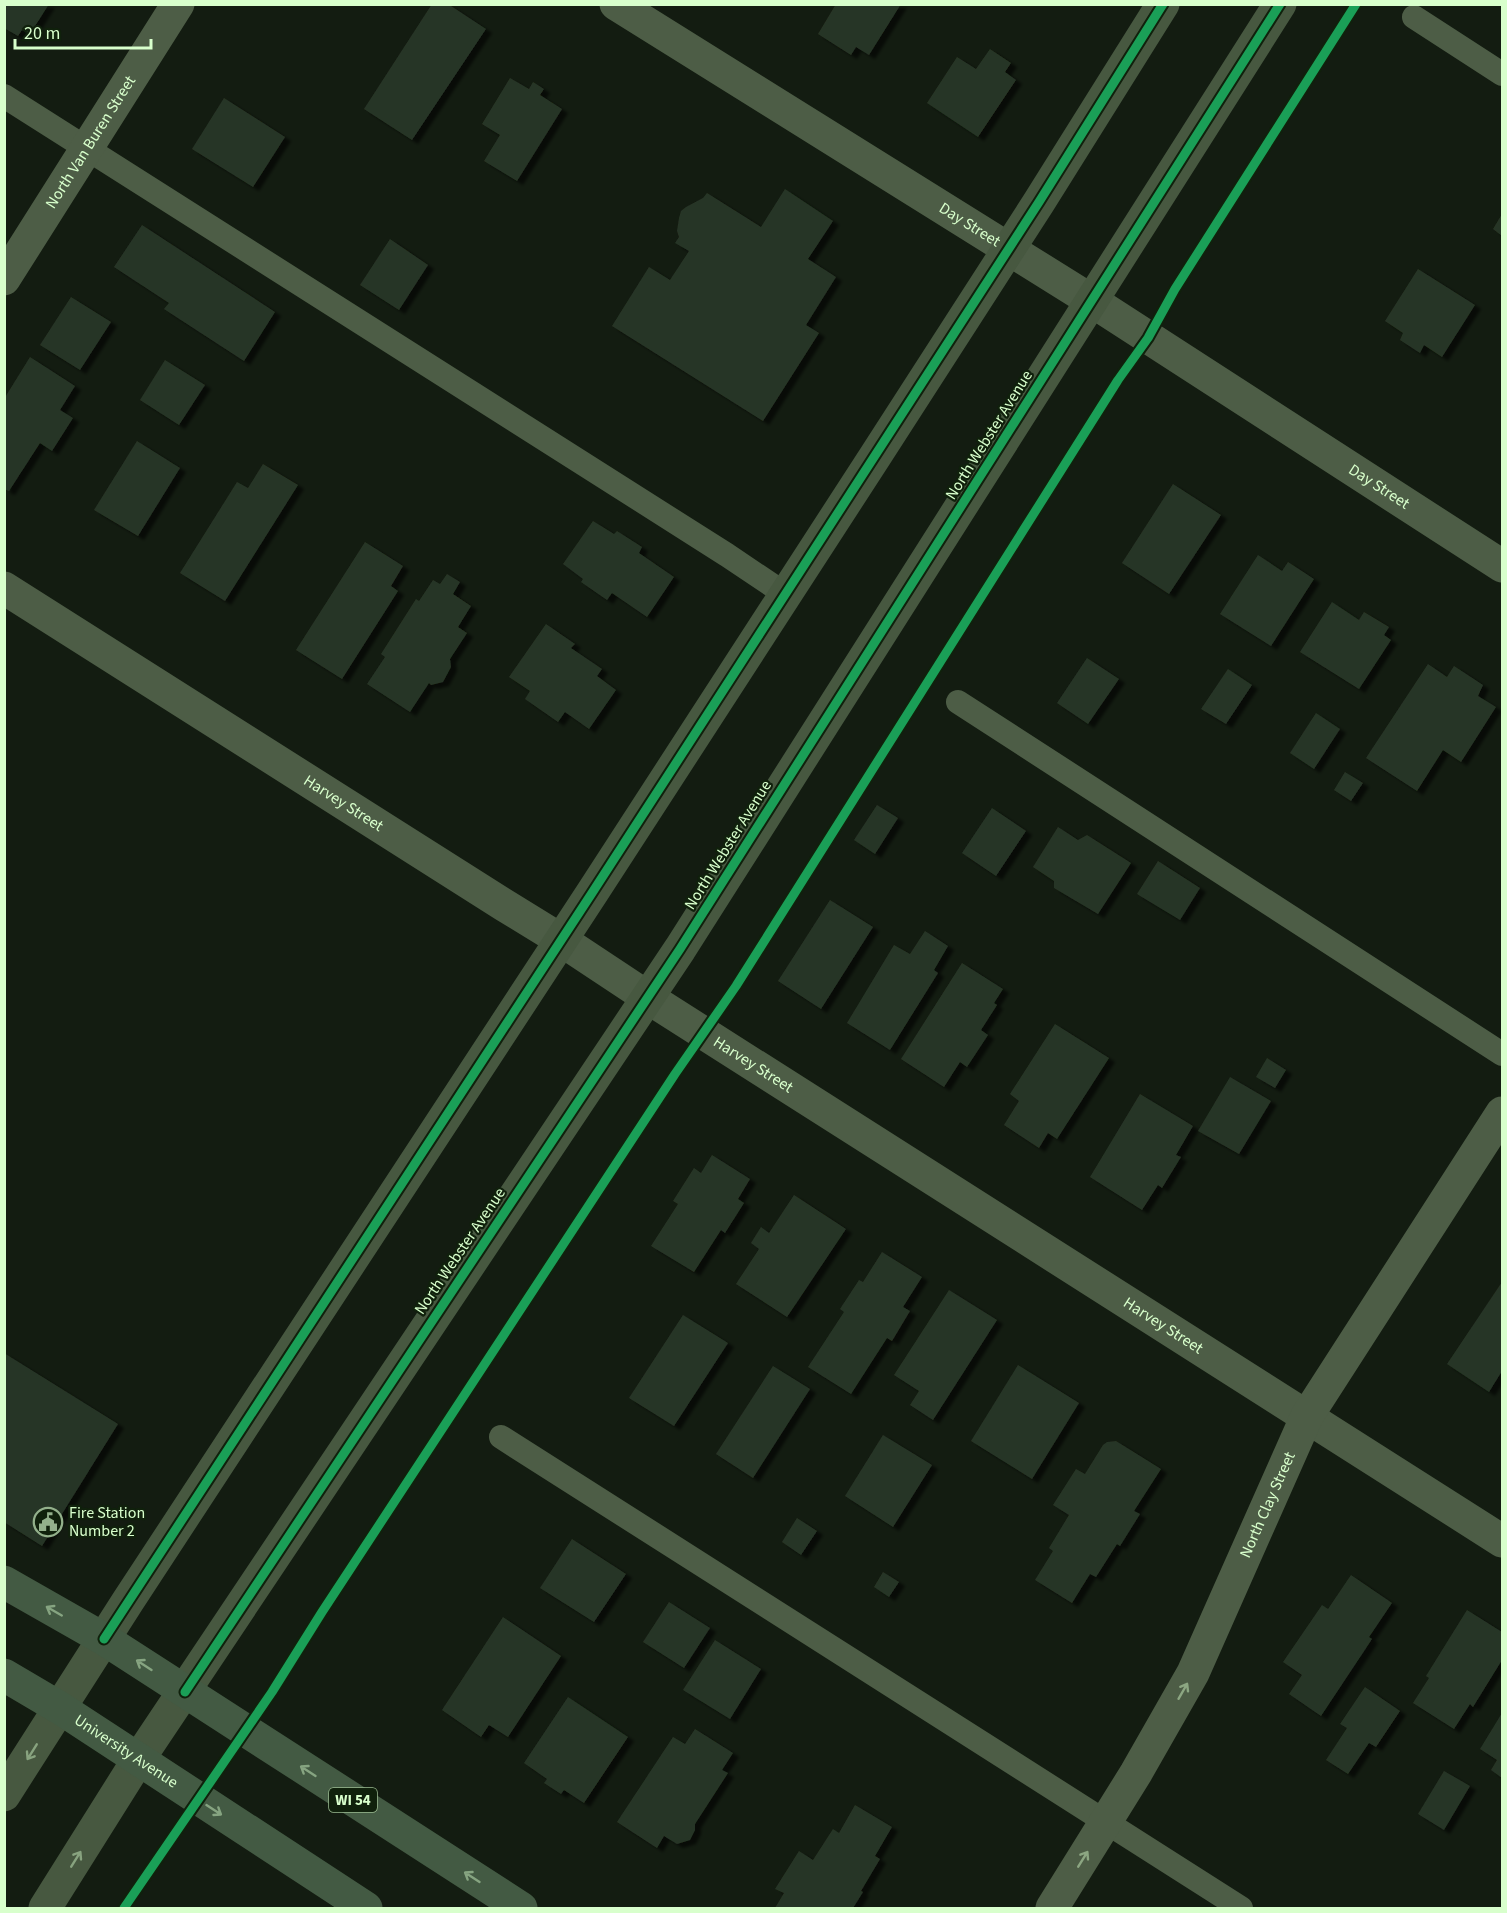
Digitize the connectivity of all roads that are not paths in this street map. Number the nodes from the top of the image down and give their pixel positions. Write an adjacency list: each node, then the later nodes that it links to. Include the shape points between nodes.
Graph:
1 (178, 4): 8 (street, North Van Buren Street)
2 (616, 4): 9 (street, Day Street)
3 (1163, 4): 9 (main road)
4 (1280, 4): 11 (main road, North Webster Avenue)
5 (1414, 17): 6 (lane)
6 (1503, 74)
7 (4, 96): 8 (lane)
8 (87, 149): 10 (street, North Van Buren Street); 14 (lane)
9 (1008, 250): 11 (street, Day Street); 14 (main road)
10 (4, 279)
11 (1092, 301): 12 (street, Day Street); 17 (main road, North Webster Avenue)
12 (1503, 566)
13 (4, 588): 16 (street, Harvey Street)
14 (786, 594): 16 (main road)
15 (958, 702): 18 (lane)
16 (561, 940): 17 (street, Harvey Street); 24 (main road)
17 (647, 997): 20 (street, Harvey Street); 26 (main road, North Webster Avenue)
18 (1503, 1054)
19 (1503, 1113): 20 (street, North Clay Street)
20 (1307, 1416): 22 (street, Harvey Street); 30 (street, North Clay Street, one-way to 20, via 1193,1673)
21 (501, 1437): 30 (lane)
22 (1503, 1541)
23 (4, 1582): 24 (main road, WI 54, one-way to 23)
24 (104, 1639): 26 (main road, WI 54, one-way to 24); 27 (main road)
25 (4, 1675): 27 (main road, University Avenue)
26 (185, 1692): 28 (main road, North Webster Avenue); 33 (main road, WI 54, one-way to 26)
27 (60, 1708): 28 (main road, University Avenue); 29 (main road, one-way to 29)
28 (138, 1760): 31 (main road, North Webster Avenue, one-way to 28); 32 (main road, University Avenue, one-way to 32)
29 (4, 1795)
30 (1106, 1822): 34 (street, North Clay Street, one-way to 30); 35 (lane)
31 (45, 1908)
32 (366, 1908)
33 (522, 1908)
34 (1052, 1908)
35 (1241, 1908)

